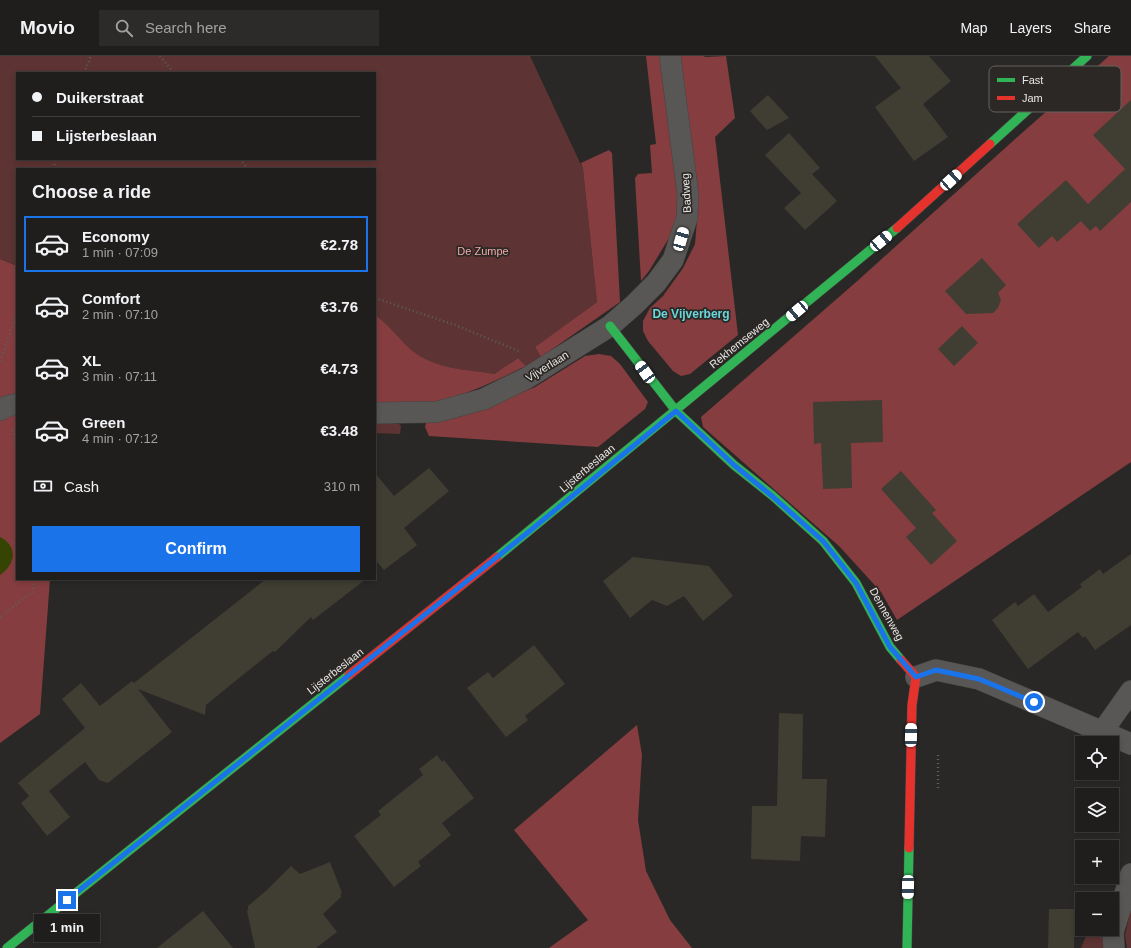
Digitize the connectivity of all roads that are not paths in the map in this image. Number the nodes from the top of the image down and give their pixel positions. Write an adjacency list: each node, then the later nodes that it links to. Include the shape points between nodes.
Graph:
1 (670, 56): 5 (street, Badweg, via 688,195 687,218 673,260 656,283)
2 (1087, 56): 3 (street, Rekhemseweg)
3 (1076, 66)
4 (1026, 112): 8 (street, Rekhemseweg, via 906,221)
5 (610, 326): 8 (street); 9 (street, Vijverlaan, via 540,371 484,399 437,412)
6 (16, 404): 7 (street)
7 (0, 410)
8 (676, 411): 10 (street, Dennenweg, via 734,465 823,541 856,583 890,647); 15 (street, Lijsterbeslaan, via 526,534)
9 (376, 413)
10 (916, 677): 12 (street, via 936,670 979,679); 16 (street, via 912,705)
11 (1131, 691): 12 (street)
12 (1102, 732): 13 (street)
13 (1131, 744)
14 (1131, 874): 17 (street, via 1113,932)
15 (7, 948)
16 (907, 948)
17 (1114, 948)

